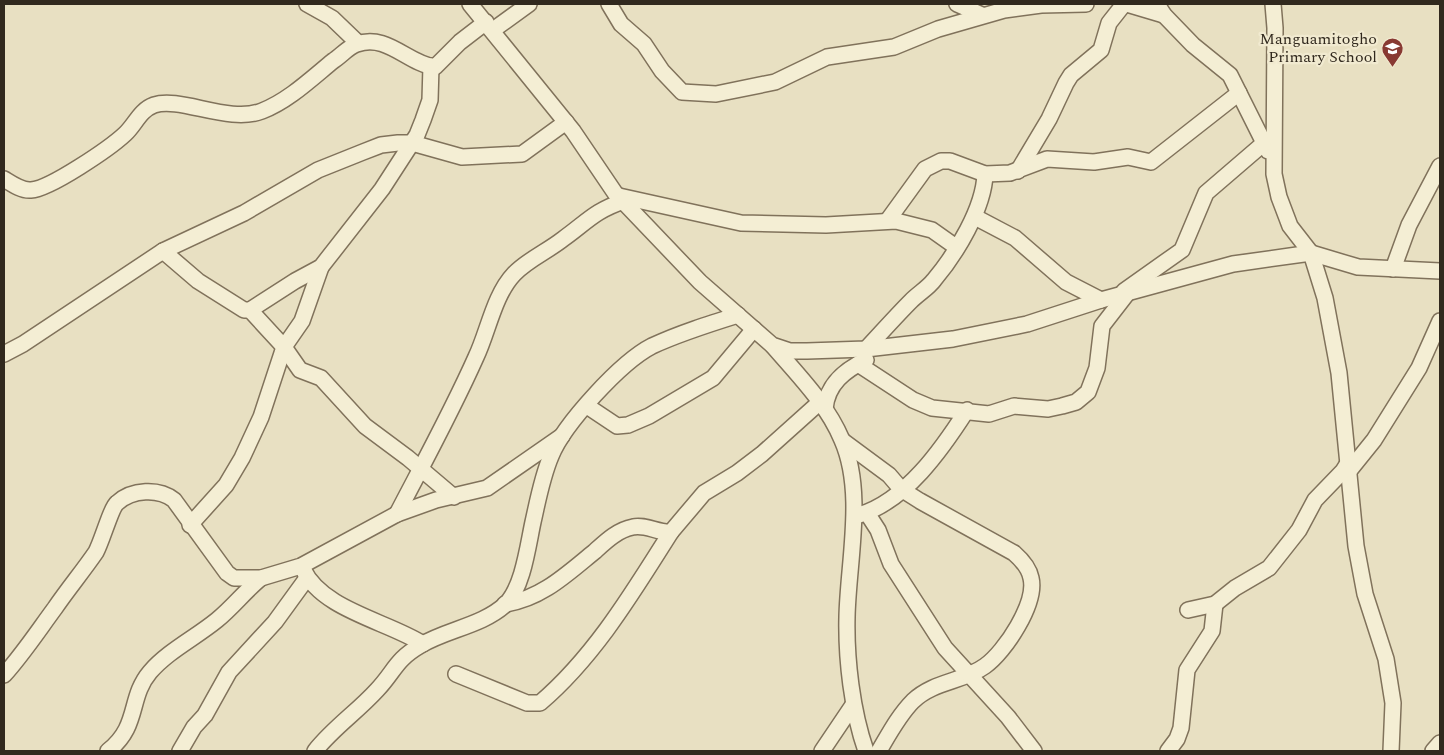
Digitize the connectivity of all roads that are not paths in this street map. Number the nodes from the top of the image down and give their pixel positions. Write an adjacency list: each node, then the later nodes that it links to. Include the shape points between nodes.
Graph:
1 (307, 4): 12 (street, via 332,18)
2 (470, 4): 11 (street)
3 (529, 4): 11 (street)
4 (609, 4): 10 (street, via 622,24 644,44 662,71 682,92 716,94 775,82 827,57 894,48)
5 (957, 4): 10 (street)
6 (1086, 4): 10 (street, via 1025,6)
7 (1125, 4): 9 (street); 20 (street, via 1109,23 1101,50 1071,75)
8 (1273, 4): 18 (street, via 1276,28)
9 (1161, 9): 14 (street, via 1193,45 1223,68)
10 (982, 15)
11 (489, 26): 13 (street, via 460,42 440,64); 15 (street)
12 (358, 43): 13 (street, via 381,43); 22 (street, via 261,111 234,113 173,104 152,105 114,143 39,188 24,190)
13 (431, 66): 16 (street, via 430,100)
14 (1240, 93): 17 (street); 20 (street, via 1151,162 1128,157 1094,162 1047,159)
15 (566, 122): 16 (street, via 528,151 513,155 462,157); 23 (street)
16 (412, 143): 27 (street, via 381,145 318,170 244,214); 29 (street, via 382,190)
17 (1262, 144): 18 (street); 32 (street, via 1206,193 1182,250)
18 (1272, 156): 28 (street, via 1279,197 1290,226)
19 (1440, 166): 30 (street, via 1409,225)
20 (1018, 171): 21 (street)
21 (985, 174): 24 (street, via 985,186); 25 (street, via 950,161 934,164 925,170)
22 (4, 179)
23 (621, 198): 25 (street, via 741,223 826,225); 35 (street, via 700,282); 50 (street, via 593,214 514,274 490,318 453,409)
24 (975, 217): 26 (street); 33 (street, via 1008,234 1066,282)
25 (888, 220): 26 (street, via 932,230)
26 (956, 246): 41 (street, via 933,282 912,299)
27 (163, 251): 34 (street, via 229,302); 42 (street)
28 (1311, 253): 30 (street, via 1358,267); 32 (street, via 1233,264); 49 (street, via 1325,298 1336,355)
29 (321, 267): 34 (street); 40 (street, via 302,321)
30 (1393, 269): 31 (street)
31 (1440, 271)
32 (1122, 296): 33 (street); 46 (street, via 1102,326 1093,383 1083,397 1048,409 1014,406 989,414)
33 (1101, 300): 38 (street, via 1028,324 978,335)
34 (250, 310): 40 (street)
35 (738, 314): 37 (street); 44 (street, via 651,347 614,376)
36 (1440, 321): 49 (street, via 1419,368 1374,440)
37 (754, 329): 39 (street); 44 (street, via 714,378 649,416 617,426)
38 (902, 344): 41 (street); 43 (street)
39 (772, 345): 41 (street, via 790,351); 45 (street)
40 (284, 347): 50 (street, via 300,370 321,378 365,426); 55 (street, via 261,417 242,458 226,485)
41 (866, 349)
42 (4, 354)
43 (858, 364): 45 (street, via 837,380); 46 (street, via 922,406)
44 (587, 406): 47 (street)
45 (823, 406): 48 (street); 56 (street, via 738,473 704,493)
46 (967, 410): 51 (street, via 928,466)
47 (562, 436): 52 (street, via 487,488); 59 (street, via 544,476 520,577 513,595)
48 (843, 441): 51 (street, via 889,475); 54 (street)
49 (1348, 467): 60 (street, via 1315,500 1274,563); 75 (street, via 1356,546 1365,594 1386,659 1392,703)
50 (420, 469): 52 (street); 53 (street)
51 (901, 489): 54 (street); 64 (street, via 1014,553 1024,562 1031,577 1032,587 1026,606 1010,643 984,667)
52 (454, 497): 53 (street)
53 (397, 514): 57 (street)
54 (860, 515): 64 (street, via 878,530 891,564 906,588 945,648); 66 (street, via 847,618)
55 (190, 524): 58 (street, via 234,578); 65 (street, via 174,500 159,491 135,494 117,503 88,564)
56 (671, 532): 59 (street, via 634,526 624,530 540,594); 63 (street, via 630,596 586,655 540,703 527,703)
57 (304, 572): 58 (street); 62 (street, via 346,609); 68 (street, via 275,622 229,672 206,715 194,727)
58 (261, 578): 67 (street, via 230,609 152,670 140,690 126,733)
59 (505, 604): 62 (street, via 474,624)
60 (1215, 604): 61 (street); 74 (street, via 1212,631 1187,670 1181,728)
61 (1188, 610)
62 (423, 644): 69 (street, via 395,664 377,690)
63 (456, 674)
64 (968, 674): 72 (street, via 944,682 913,701); 73 (street)
65 (4, 675)
66 (853, 705): 70 (street); 71 (street)
67 (108, 751)
68 (180, 751)
69 (315, 751)
70 (822, 751)
71 (866, 751)
72 (879, 751)
73 (1034, 751)
74 (1168, 751)
75 (1391, 751)

